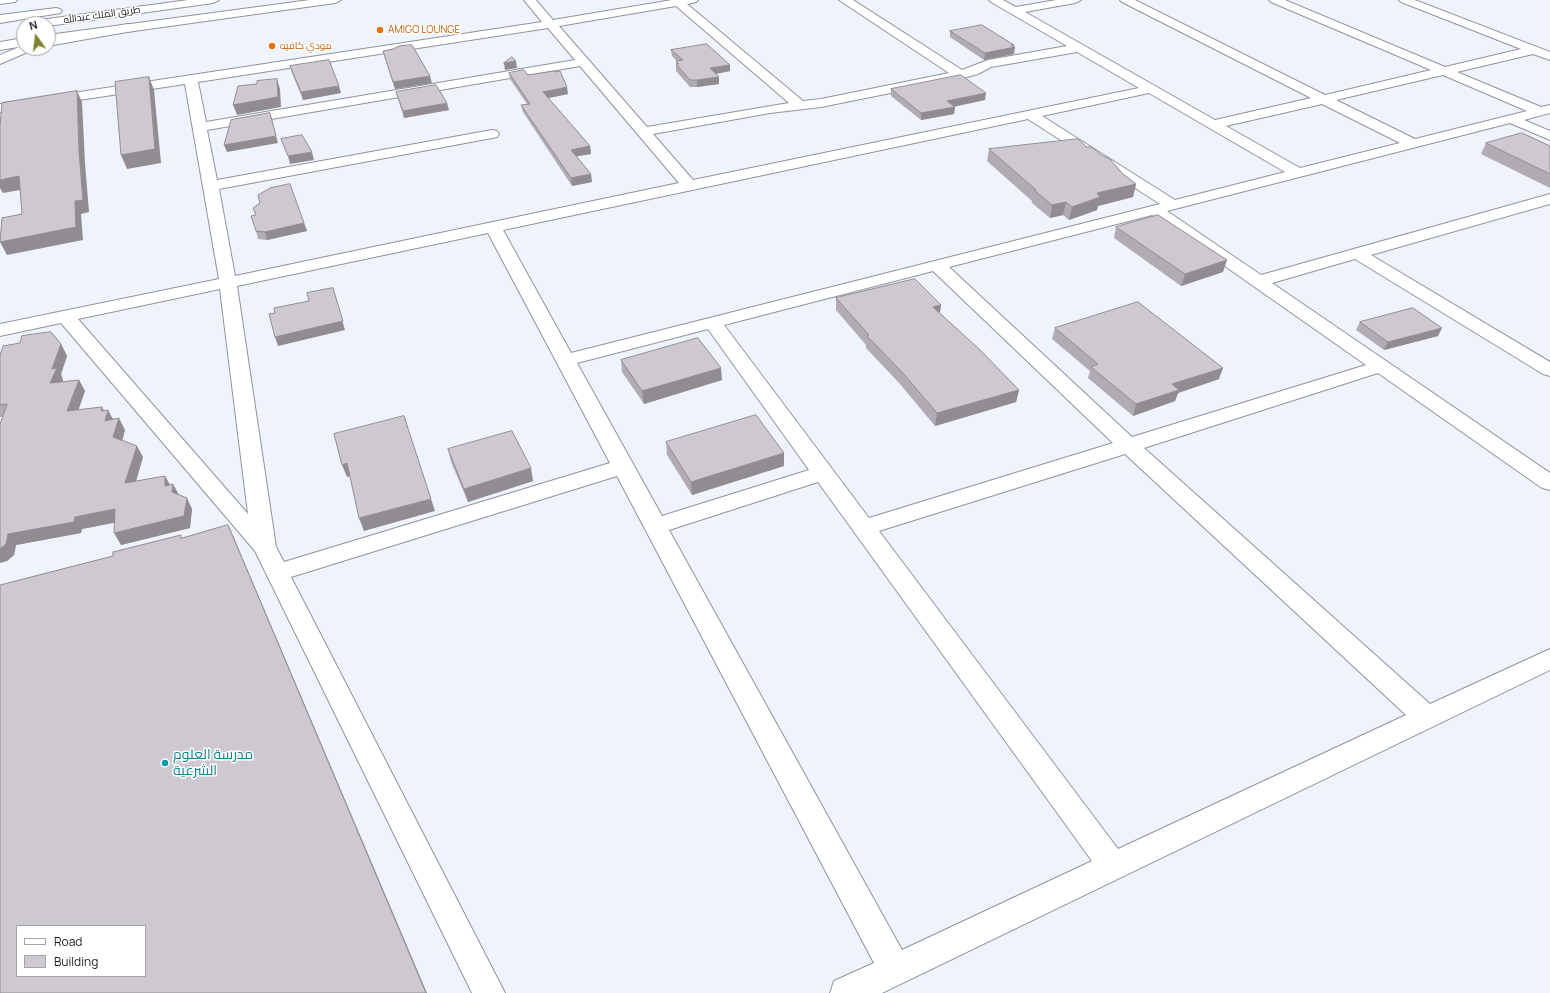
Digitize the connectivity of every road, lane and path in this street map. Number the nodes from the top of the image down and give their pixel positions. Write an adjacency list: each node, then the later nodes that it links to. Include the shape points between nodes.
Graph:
1 (11, 0): 13 (main road)
2 (140, 0): 16 (main road, طريق الملك عبدالله)
3 (213, 0): 17 (main road, طريق الملك عبدالله)
4 (335, 0): 20 (main road)
5 (530, 0): 18 (main road)
6 (692, 0): 14 (main road)
7 (845, 0): 33 (main road)
8 (995, 0): 15 (main road)
9 (1075, 0): 15 (main road)
10 (1126, 0): 36 (main road)
11 (1275, 0): 32 (main road)
12 (1405, 0): 27 (main road)
13 (0, 1)
14 (678, 2): 18 (main road); 37 (main road)
15 (1014, 11): 26 (main road)
16 (0, 19)
17 (56, 22)
18 (550, 24): 31 (main road); 34 (main road)
19 (16, 27): 21 (main road)
20 (128, 28): 22 (main road); 23 (main road)
21 (0, 30)
22 (56, 38)
23 (56, 41)
24 (16, 43): 25 (main road)
25 (0, 46)
26 (1079, 48): 33 (main road, via 988,64); 35 (main road)
27 (1534, 50): 29 (main road); 32 (main road)
28 (16, 52): 30 (main road)
29 (1550, 56)
30 (0, 60)
31 (583, 62): 43 (main road); 44 (main road)
32 (1444, 71): 36 (main road); 39 (main road)
33 (960, 75): 37 (main road)
34 (191, 78): 38 (main road); 43 (main road)
35 (1151, 89): 40 (main road); 42 (main road)
36 (1324, 99): 42 (main road); 47 (main road)
37 (800, 105): 44 (main road)
38 (0, 108)
39 (1545, 110): 41 (main road)
40 (1030, 114): 49 (main road); 52 (main road)
41 (1511, 119): 46 (main road); 47 (main road)
42 (1214, 125): 48 (main road)
43 (200, 127): 50 (main road)
44 (643, 132): 49 (main road)
45 (492, 134): 50 (main road)
46 (1550, 136)
47 (1413, 144): 48 (main road)
48 (1297, 173): 52 (main road)
49 (689, 185): 54 (main road)
50 (210, 186): 58 (main road)
51 (1549, 200): 55 (main road)
52 (1173, 205): 53 (main road)
53 (1155, 210): 56 (main road); 57 (main road)
54 (493, 226): 58 (main road); 62 (main road)
55 (1358, 254): 57 (main road); 64 (main road)
56 (936, 265): 60 (main road); 65 (main road)
57 (1258, 281): 63 (main road)
58 (228, 282): 59 (main road); 73 (main road)
59 (65, 316): 61 (main road); 69 (main road)
60 (712, 322): 62 (main road); 67 (main road)
61 (0, 330)
62 (565, 360): 66 (main road)
63 (1382, 366): 65 (main road); 68 (main road)
64 (1550, 370)
65 (1128, 445): 71 (main road); 76 (main road)
66 (622, 467): 70 (main road); 74 (main road)
67 (823, 473): 70 (main road); 71 (main road)
68 (1550, 482)
69 (244, 524): 72 (main road); 73 (main road)
70 (655, 526): 78 (main road)
71 (864, 528): 77 (main road)
72 (221, 530)
73 (264, 547): 74 (main road)
74 (278, 573): 79 (main road)
75 (1550, 659): 76 (main road)
76 (1427, 717): 77 (main road)
77 (1113, 866): 78 (main road)
78 (895, 970): 80 (main road)
79 (489, 993)
80 (846, 993)

